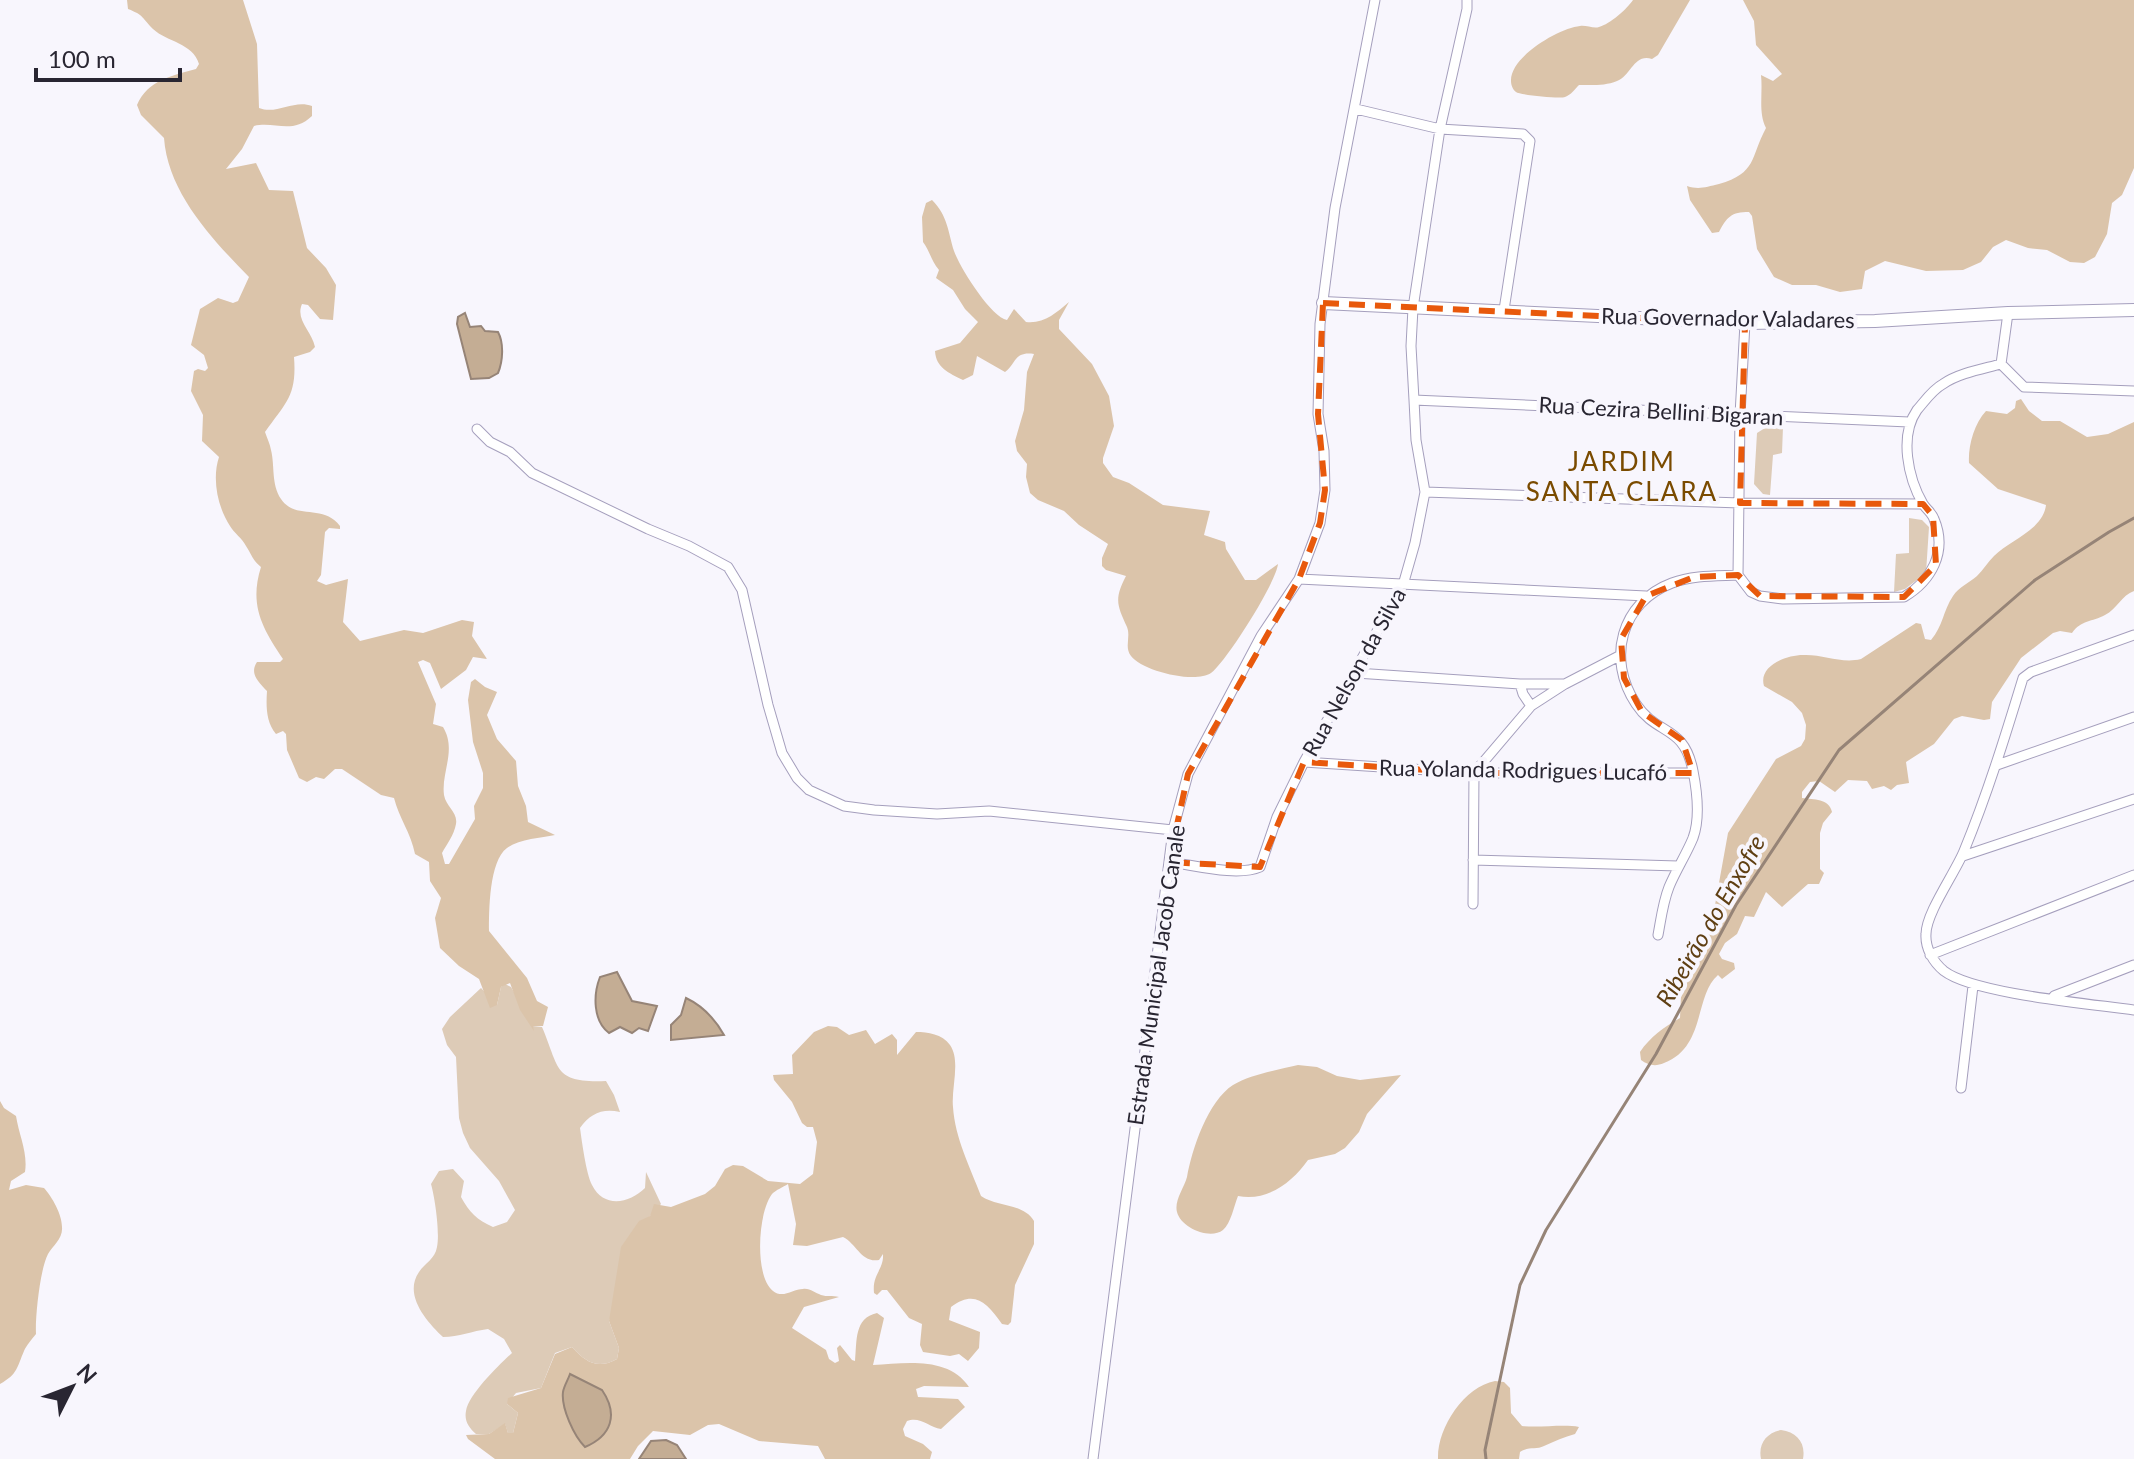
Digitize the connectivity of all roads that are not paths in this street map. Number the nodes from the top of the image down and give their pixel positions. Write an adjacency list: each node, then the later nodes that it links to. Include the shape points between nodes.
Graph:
1 (1375, 0): 3 (street, Estrada Municipal Jacob Canale)
2 (1467, 0): 4 (street, Rua Nelson da Silva)
3 (1356, 109): 4 (street); 5 (street, Estrada Municipal Jacob Canale, via 1335,208)
4 (1440, 129): 6 (street, Rua Nelson da Silva); 7 (street, via 1523,134 1530,141)
5 (1323, 303): 6 (street, Rua Governador Valadares); 21 (street, Estrada Municipal Jacob Canale, via 1318,414 1325,490 1320,523)
6 (1413, 308): 7 (street, Rua Governador Valadares); 13 (street, Rua Nelson da Silva)
7 (1504, 310): 10 (street, Rua Governador Valadares)
8 (2134, 310): 9 (street, Rua Governador Valadares)
9 (2008, 313): 10 (street, Rua Governador Valadares); 11 (street)
10 (1745, 323): 14 (street)
11 (2001, 364): 12 (street, via 2024,387); 15 (street, via 1944,383)
12 (2134, 391)
13 (1414, 400): 14 (street, Rua Cezira Bellini Bigaran); 17 (street, Rua Nelson da Silva)
14 (1740, 415): 15 (street, Rua Cezira Bellini Bigaran); 18 (street)
15 (1909, 422): 19 (street, via 1911,474)
16 (477, 429): 36 (street, via 532,473 728,567 742,590 782,753 809,790 844,806 874,810 989,811)
17 (1425, 492): 18 (street); 22 (street, Rua Nelson da Silva)
18 (1740, 503): 19 (street); 20 (street)
19 (1923, 504): 20 (street, via 1938,531 1936,565 1920,588 1904,597 1760,596)
20 (1738, 575): 23 (street, via 1694,577)
21 (1299, 579): 22 (street); 36 (street, Estrada Municipal Jacob Canale, via 1261,636 1188,774)
22 (1403, 585): 23 (street); 26 (street, Rua Nelson da Silva)
23 (1646, 596): 25 (street, via 1621,639)
24 (2134, 635): 32 (street, via 2023,678)
25 (1619, 656): 28 (street); 34 (street, via 1634,702 1682,740)
26 (1356, 673): 27 (street); 31 (street, Rua Nelson da Silva)
27 (1520, 684): 28 (street); 29 (street)
28 (1565, 684): 29 (street)
29 (1531, 706): 33 (street)
30 (2134, 717): 32 (street)
31 (1304, 762): 33 (street, Rua Yolanda Rodrigues Lucafó); 39 (street, Rua Nelson da Silva, via 1260,867 1237,871)
32 (1997, 765): 37 (street)
33 (1474, 773): 34 (street, Rua Yolanda Rodrigues Lucafó); 38 (street)
34 (1693, 773): 40 (street, via 1694,835)
35 (2134, 799): 37 (street)
36 (1173, 830): 39 (street, Estrada Municipal Jacob Canale)
37 (1963, 856): 44 (street, via 1929,919 1925,932)
38 (1473, 860): 40 (street); 42 (street)
39 (1169, 862): 50 (street, Estrada Municipal Jacob Canale)
40 (1678, 866): 43 (street)
41 (2134, 875): 44 (street)
42 (1473, 904)
43 (1658, 935)
44 (1930, 955): 46 (street, via 1944,971)
45 (2134, 965): 47 (street)
46 (1973, 986): 47 (street); 49 (street)
47 (2051, 998): 48 (street)
48 (2134, 1010)
49 (1961, 1088)
50 (1093, 1459)

